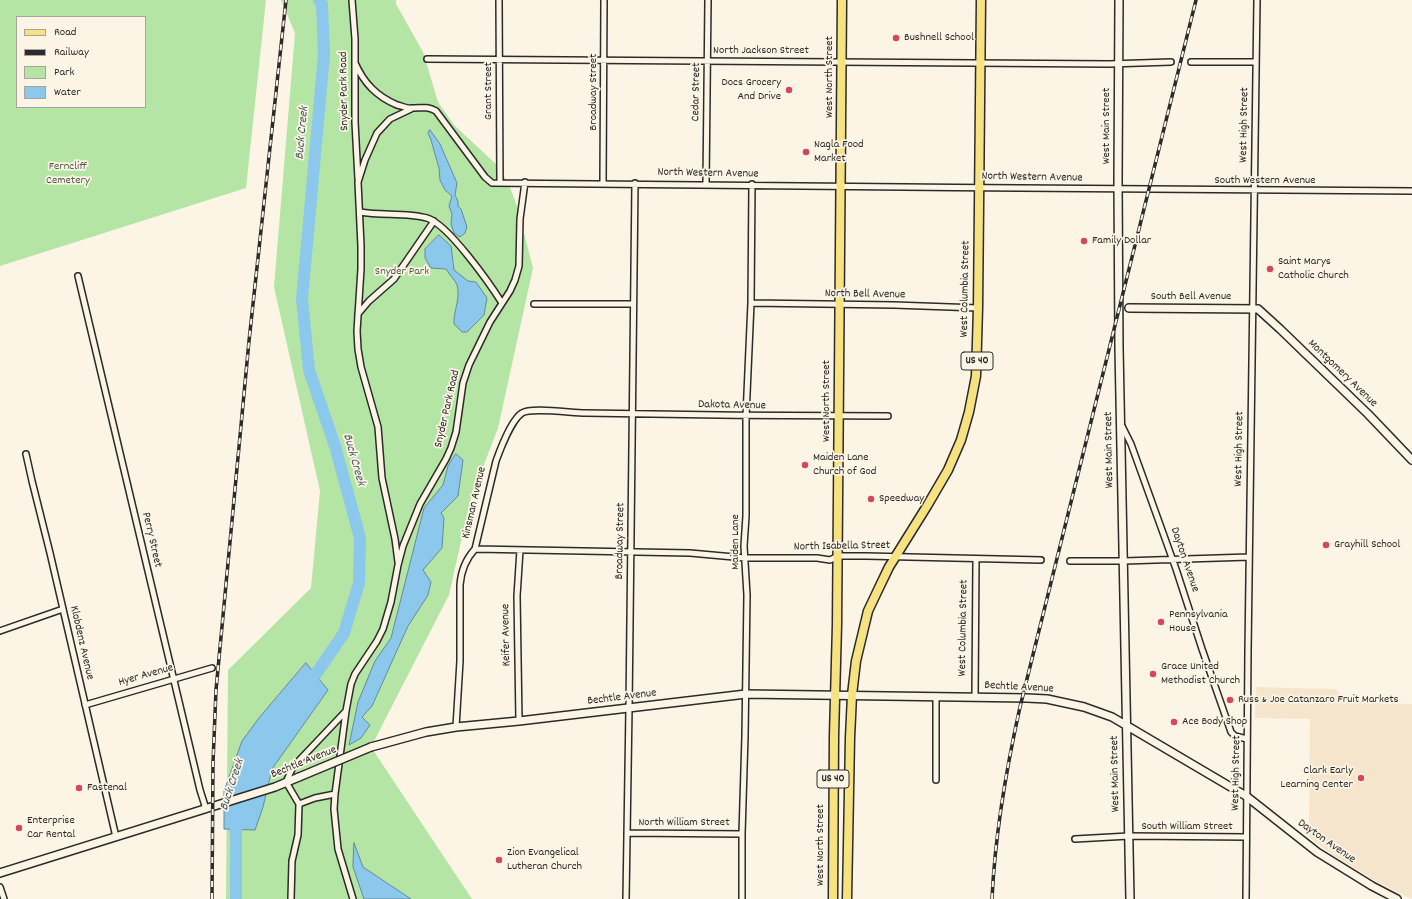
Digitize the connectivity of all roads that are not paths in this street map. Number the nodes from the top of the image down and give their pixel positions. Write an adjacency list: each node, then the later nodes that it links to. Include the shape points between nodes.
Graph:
1 (352, 0): 18 (street, Snyder Park Road)
2 (499, 0): 10 (street, Grant Street)
3 (604, 0): 11 (street, Broadway Street)
4 (708, 0): 12 (street, Cedar Street)
5 (842, 0): 13 (main road, West North Street / US 40)
6 (981, 0): 14 (main road, West Columbia Street / US 40)
7 (1119, 0): 19 (main road, West Main Street)
8 (1257, 0): 17 (street, West High Street)
9 (427, 58): 10 (street, North Jackson Street)
10 (499, 59): 11 (street, North Jackson Street); 22 (street, Grant Street)
11 (604, 60): 12 (street, North Jackson Street); 24 (street, Broadway Street)
12 (707, 61): 13 (street, North Jackson Street); 26 (street, Cedar Street)
13 (842, 62): 14 (street, North Jackson Street); 28 (main road, West North Street / US 40)
14 (980, 62): 19 (street, North Jackson Street); 29 (main road, West Columbia Street / US 40)
15 (1171, 62): 19 (street, North Jackson Street)
16 (1190, 62): 17 (street)
17 (1256, 62): 31 (street, West High Street)
18 (355, 63): 20 (street, North Western Avenue, via 366,82 379,96); 21 (street, Snyder Park Road)
19 (1118, 63): 30 (main road, West Main Street)
20 (411, 109): 21 (street, Snyder Park Road, via 397,114 377,133); 22 (street, North Western Avenue, via 426,107 436,111 485,177 492,183)
21 (358, 182): 33 (street, Snyder Park Road)
22 (500, 182): 23 (street, North Western Avenue)
23 (525, 182): 24 (street, North Western Avenue); 36 (street, Snyder Park Road, via 520,219 519,266)
24 (603, 183): 25 (street, North Western Avenue)
25 (635, 184): 26 (street, North Western Avenue); 39 (street, Broadway Street)
26 (706, 184): 27 (street, North Western Avenue)
27 (752, 184): 28 (street, North Western Avenue); 37 (street, Maiden Lane)
28 (841, 186): 29 (street, North Western Avenue); 40 (main road, West North Street / US 40)
29 (979, 187): 30 (street, North Western Avenue); 41 (main road, West Columbia Street / US 40)
30 (1118, 189): 31 (street, South Western Avenue); 50 (main road, West Main Street)
31 (1254, 191): 32 (street, South Western Avenue); 43 (street, West High Street)
32 (1412, 191)
33 (360, 212): 34 (street, via 421,216); 44 (street, Snyder Park Road, via 361,269)
34 (434, 221): 36 (street, via 442,226 478,268); 44 (street, via 394,279)
35 (78, 276): 69 (street, Perry Street)
36 (502, 303): 65 (street, Snyder Park Road, via 469,365 463,383 456,432 451,448 420,504)
37 (751, 303): 40 (street, North Bell Avenue); 47 (street, Maiden Lane)
38 (534, 304): 39 (street)
39 (633, 304): 46 (street, Broadway Street)
40 (840, 305): 41 (street, North Bell Avenue); 48 (main road, West North Street / US 40)
41 (978, 308): 57 (main road, West Columbia Street / US 40, via 976,376 960,440 948,470)
42 (1129, 308): 43 (main road, South Bell Avenue)
43 (1252, 309): 52 (main road, Montgomery Avenue, via 1262,312); 58 (street, West High Street)
44 (357, 315): 65 (street, Snyder Park Road, via 361,367 378,427 382,478)
45 (576, 413): 46 (street, Dakota Avenue); 53 (street, Kinsman Avenue, via 532,411 522,413 516,419 496,461)
46 (632, 414): 47 (street, Dakota Avenue); 55 (street, Broadway Street)
47 (746, 416): 48 (street, Dakota Avenue); 59 (street, Maiden Lane)
48 (839, 416): 49 (street, Dakota Avenue); 56 (main road, West North Street / US 40)
49 (888, 416)
50 (1121, 424): 62 (street, Dayton Avenue); 64 (main road, West Main Street)
51 (26, 454): 66 (street, Klobdenz Avenue)
52 (1412, 460)
53 (475, 549): 54 (street, North Isabella Street); 80 (street, Kinsman Avenue, via 461,574)
54 (520, 550): 55 (street, North Isabella Street); 78 (street, Keifer Avenue, via 517,596)
55 (631, 552): 59 (street, North Isabella Street, via 690,553); 76 (street, Broadway Street)
56 (838, 556): 57 (street, North Isabella Street); 59 (street, North Isabella Street, via 830,560); 71 (main road, West North Street / US 40)
57 (896, 556): 60 (street, North Isabella Street); 72 (main road, West Columbia Street / US 40, via 868,611 856,660)
58 (1249, 557): 62 (street); 81 (street, West High Street)
59 (745, 558): 70 (street, Maiden Lane)
60 (976, 558): 61 (street, North Isabella Street); 74 (street, West Columbia Street)
61 (1041, 560)
62 (1172, 560): 64 (street); 81 (street, Dayton Avenue, via 1231,732 1235,736)
63 (1070, 561): 64 (street)
64 (1124, 561): 79 (main road, West Main Street)
65 (398, 565): 77 (street, Snyder Park Road, via 383,629 355,674)
66 (63, 609): 67 (street); 75 (street, Klobdenz Avenue)
67 (0, 631)
68 (212, 668): 69 (street, Hyer Avenue)
69 (173, 679): 75 (street, Hyer Avenue); 87 (street, Perry Street)
70 (746, 694): 71 (main road, Bechtle Avenue); 76 (main road, Bechtle Avenue); 89 (street, Maiden Lane)
71 (834, 694): 72 (main road, Bechtle Avenue); 101 (main road, West North Street / US 40)
72 (852, 695): 73 (main road, Bechtle Avenue); 102 (main road, US 40)
73 (936, 696): 74 (main road, Bechtle Avenue); 82 (street)
74 (975, 697): 79 (main road, Bechtle Avenue, via 1047,699 1084,707)
75 (85, 705): 91 (street, Klobdenz Avenue)
76 (629, 708): 78 (main road, Bechtle Avenue); 88 (street, Broadway Street)
77 (346, 711): 83 (street, via 293,767); 84 (street, Snyder Park Road)
78 (519, 721): 80 (main road, Bechtle Avenue)
79 (1126, 725): 85 (main road, Bechtle Avenue); 90 (main road, West Main Street)
80 (456, 727): 83 (main road, Bechtle Avenue, bridge, via 426,732 371,747)
81 (1247, 739): 85 (street, West High Street)
82 (936, 780)
83 (286, 782): 86 (street); 87 (main road, Bechtle Avenue)
84 (335, 794): 86 (street); 98 (street, Snyder Park Road, via 338,849)
85 (1246, 796): 92 (street, West High Street); 105 (main road, Dayton Avenue, via 1317,852)
86 (299, 804): 97 (street, via 298,835 292,861)
87 (206, 809): 91 (main road, Bechtle Avenue)
88 (627, 833): 89 (street, North William Street); 99 (street, Broadway Street)
89 (742, 834): 100 (street, Maiden Lane)
90 (1129, 836): 92 (street, South William Street); 93 (street); 103 (main road, West Main Street)
91 (116, 837): 94 (main road, Bechtle Avenue)
92 (1246, 837): 104 (street, West High Street)
93 (1075, 839)
94 (0, 873)
95 (0, 887): 96 (street)
96 (4, 899)
97 (291, 899)
98 (353, 899)
99 (626, 899)
100 (742, 899)
101 (833, 899)
102 (847, 899)
103 (1130, 899)
104 (1246, 899)
105 (1397, 899)

